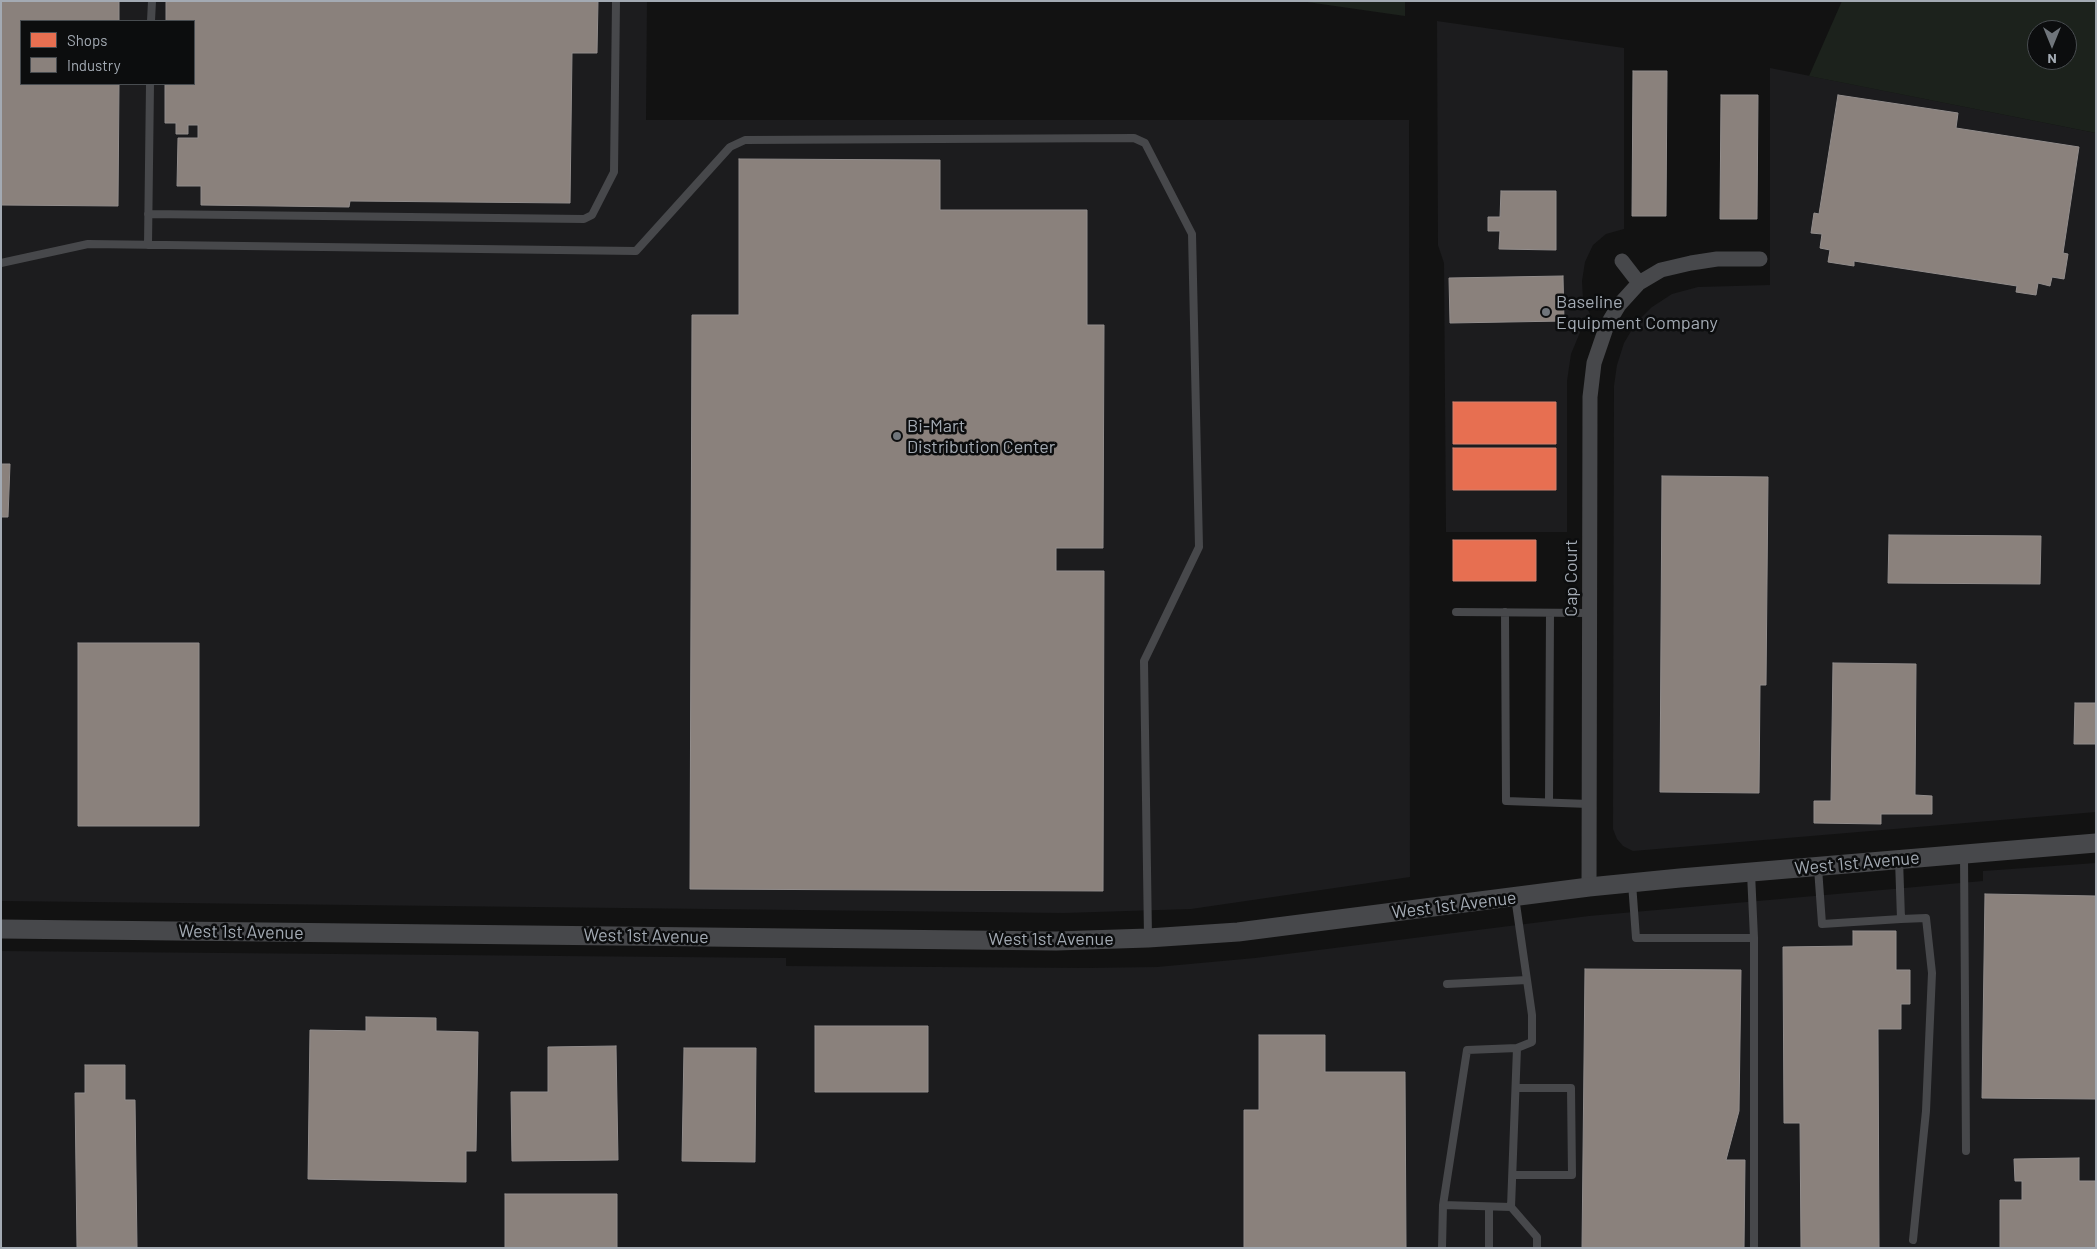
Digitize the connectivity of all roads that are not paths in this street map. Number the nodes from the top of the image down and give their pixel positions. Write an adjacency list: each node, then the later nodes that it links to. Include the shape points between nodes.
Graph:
1 (152, 1): 3 (lane)
2 (616, 1): 5 (lane, via 614,172 592,215 584,218)
3 (151, 20)
4 (150, 85): 5 (lane)
5 (148, 214): 6 (lane)
6 (148, 245): 9 (lane, via 88,244); 27 (lane, via 636,251 730,147 744,140 1134,138 1145,143 1192,234 1199,548 1144,660)
7 (1760, 259): 10 (street, Cap Court, via 1691,263 1661,270)
8 (1622, 261): 10 (street)
9 (1, 263)
10 (1639, 283): 14 (street, Cap Court, via 1619,305 1607,325 1599,343 1591,380)
11 (1456, 612): 12 (lane)
12 (1505, 612): 13 (lane); 15 (lane, via 1506,801)
13 (1550, 613): 14 (lane); 15 (lane)
14 (1590, 613): 16 (street, Cap Court)
15 (1549, 802): 16 (lane)
16 (1589, 804): 23 (street, Cap Court)
17 (2096, 843): 18 (street, West 1st Avenue)
18 (1964, 854): 19 (street, West 1st Avenue); 33 (lane)
19 (1899, 859): 20 (street, West 1st Avenue); 25 (lane)
20 (1818, 866): 21 (street, West 1st Avenue); 25 (lane, via 1822,924)
21 (1751, 872): 22 (street, West 1st Avenue); 28 (lane)
22 (1632, 883): 23 (street, West 1st Avenue); 28 (lane, via 1636,938)
23 (1589, 887): 24 (street, West 1st Avenue)
24 (1516, 897): 27 (street, West 1st Avenue, via 1248,931); 29 (lane)
25 (1901, 919): 38 (lane, via 1926,918 1932,973 1926,1111)
26 (1, 929): 27 (street, West 1st Avenue, via 1056,941)
27 (1148, 938)
28 (1754, 938): 42 (lane)
29 (1527, 980): 30 (lane); 31 (lane, via 1532,1042)
30 (1447, 984)
31 (1517, 1048): 32 (lane); 35 (lane, via 1466,1050)
32 (1516, 1088): 34 (lane); 34 (lane, via 1570,1088 1572,1174)
33 (1966, 1151)
34 (1512, 1174): 37 (lane)
35 (1443, 1205): 36 (lane); 39 (lane)
36 (1489, 1206): 37 (lane); 40 (lane)
37 (1512, 1207): 41 (lane, via 1537,1237)
38 (1913, 1240)
39 (1442, 1248)
40 (1489, 1248)
41 (1537, 1248)
42 (1754, 1248)

